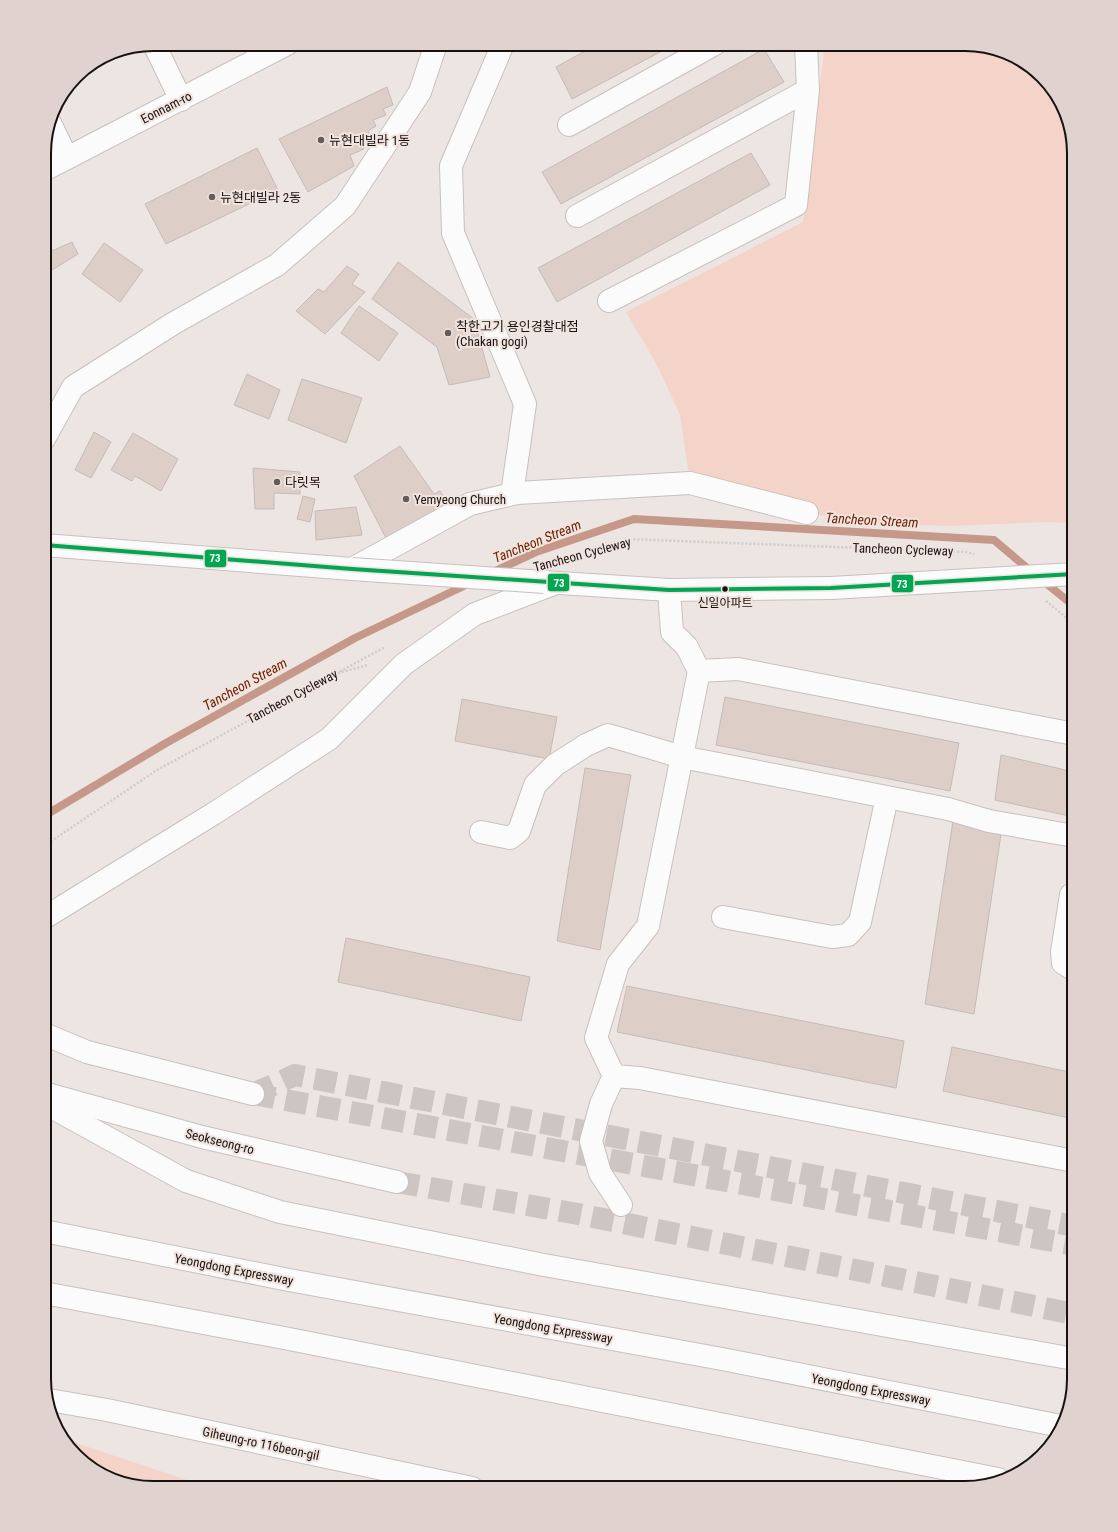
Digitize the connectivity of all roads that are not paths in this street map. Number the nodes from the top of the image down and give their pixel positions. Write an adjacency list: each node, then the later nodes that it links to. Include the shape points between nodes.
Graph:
1 (157, 51): 8 (main road)
2 (274, 51): 8 (main road, Eonnam-ro)
3 (434, 51): 15 (main road, via 420,92 344,206 277,265 174,323 73,387)
4 (500, 51): 16 (main road, via 451,166 453,233 525,404)
5 (701, 51): 9 (main road)
6 (806, 51): 7 (main road)
7 (808, 90): 13 (main road); 14 (main road, via 796,205)
8 (181, 100): 11 (main road, Eonnam-ro)
9 (569, 125)
10 (53, 130): 11 (main road)
11 (67, 158): 12 (main road, Eonnam-ro)
12 (51, 166)
13 (577, 216)
14 (610, 301)
15 (51, 426)
16 (512, 494): 17 (main road, via 690,483); 19 (main road, via 470,504)
17 (807, 513)
18 (51, 547): 19 (main road)
19 (352, 570): 21 (main road, bridge)
20 (1067, 574): 22 (main road, bridge, via 831,588)
21 (550, 582): 22 (main road); 29 (main road, via 475,614 404,664 329,739)
22 (669, 590): 23 (main road, via 672,632 687,647)
23 (699, 671): 24 (main road, via 738,669); 25 (main road)
24 (1067, 733)
25 (682, 757): 26 (main road); 27 (main road, via 608,736 586,745 555,765 535,785 519,831 510,838); 34 (main road, via 648,926 618,964 596,1038)
26 (887, 797): 28 (main road, via 948,809 989,821); 30 (main road, via 860,922 848,935 832,937)
27 (481, 832)
28 (1067, 835)
29 (51, 914)
30 (723, 917)
31 (1067, 920): 32 (main road, via 1062,952 1063,963)
32 (1067, 966)
33 (51, 1037): 35 (main road, via 87,1052)
34 (614, 1076): 38 (main road, via 648,1079); 40 (main road, via 601,1104 591,1141 600,1173)
35 (253, 1094)
36 (51, 1095): 39 (main road, Seokseong-ro, via 202,1137)
37 (51, 1107): 43 (main road, via 186,1182 280,1212 544,1265)
38 (1067, 1159)
39 (397, 1182)
40 (620, 1205)
41 (51, 1232): 45 (main road, Yeongdong Expressway)
42 (51, 1294): 46 (main road, via 286,1338)
43 (1067, 1358)
44 (53, 1401): 47 (main road, Giheung-ro 116beon-gil)
45 (1056, 1425)
46 (992, 1478)
47 (439, 1481)

